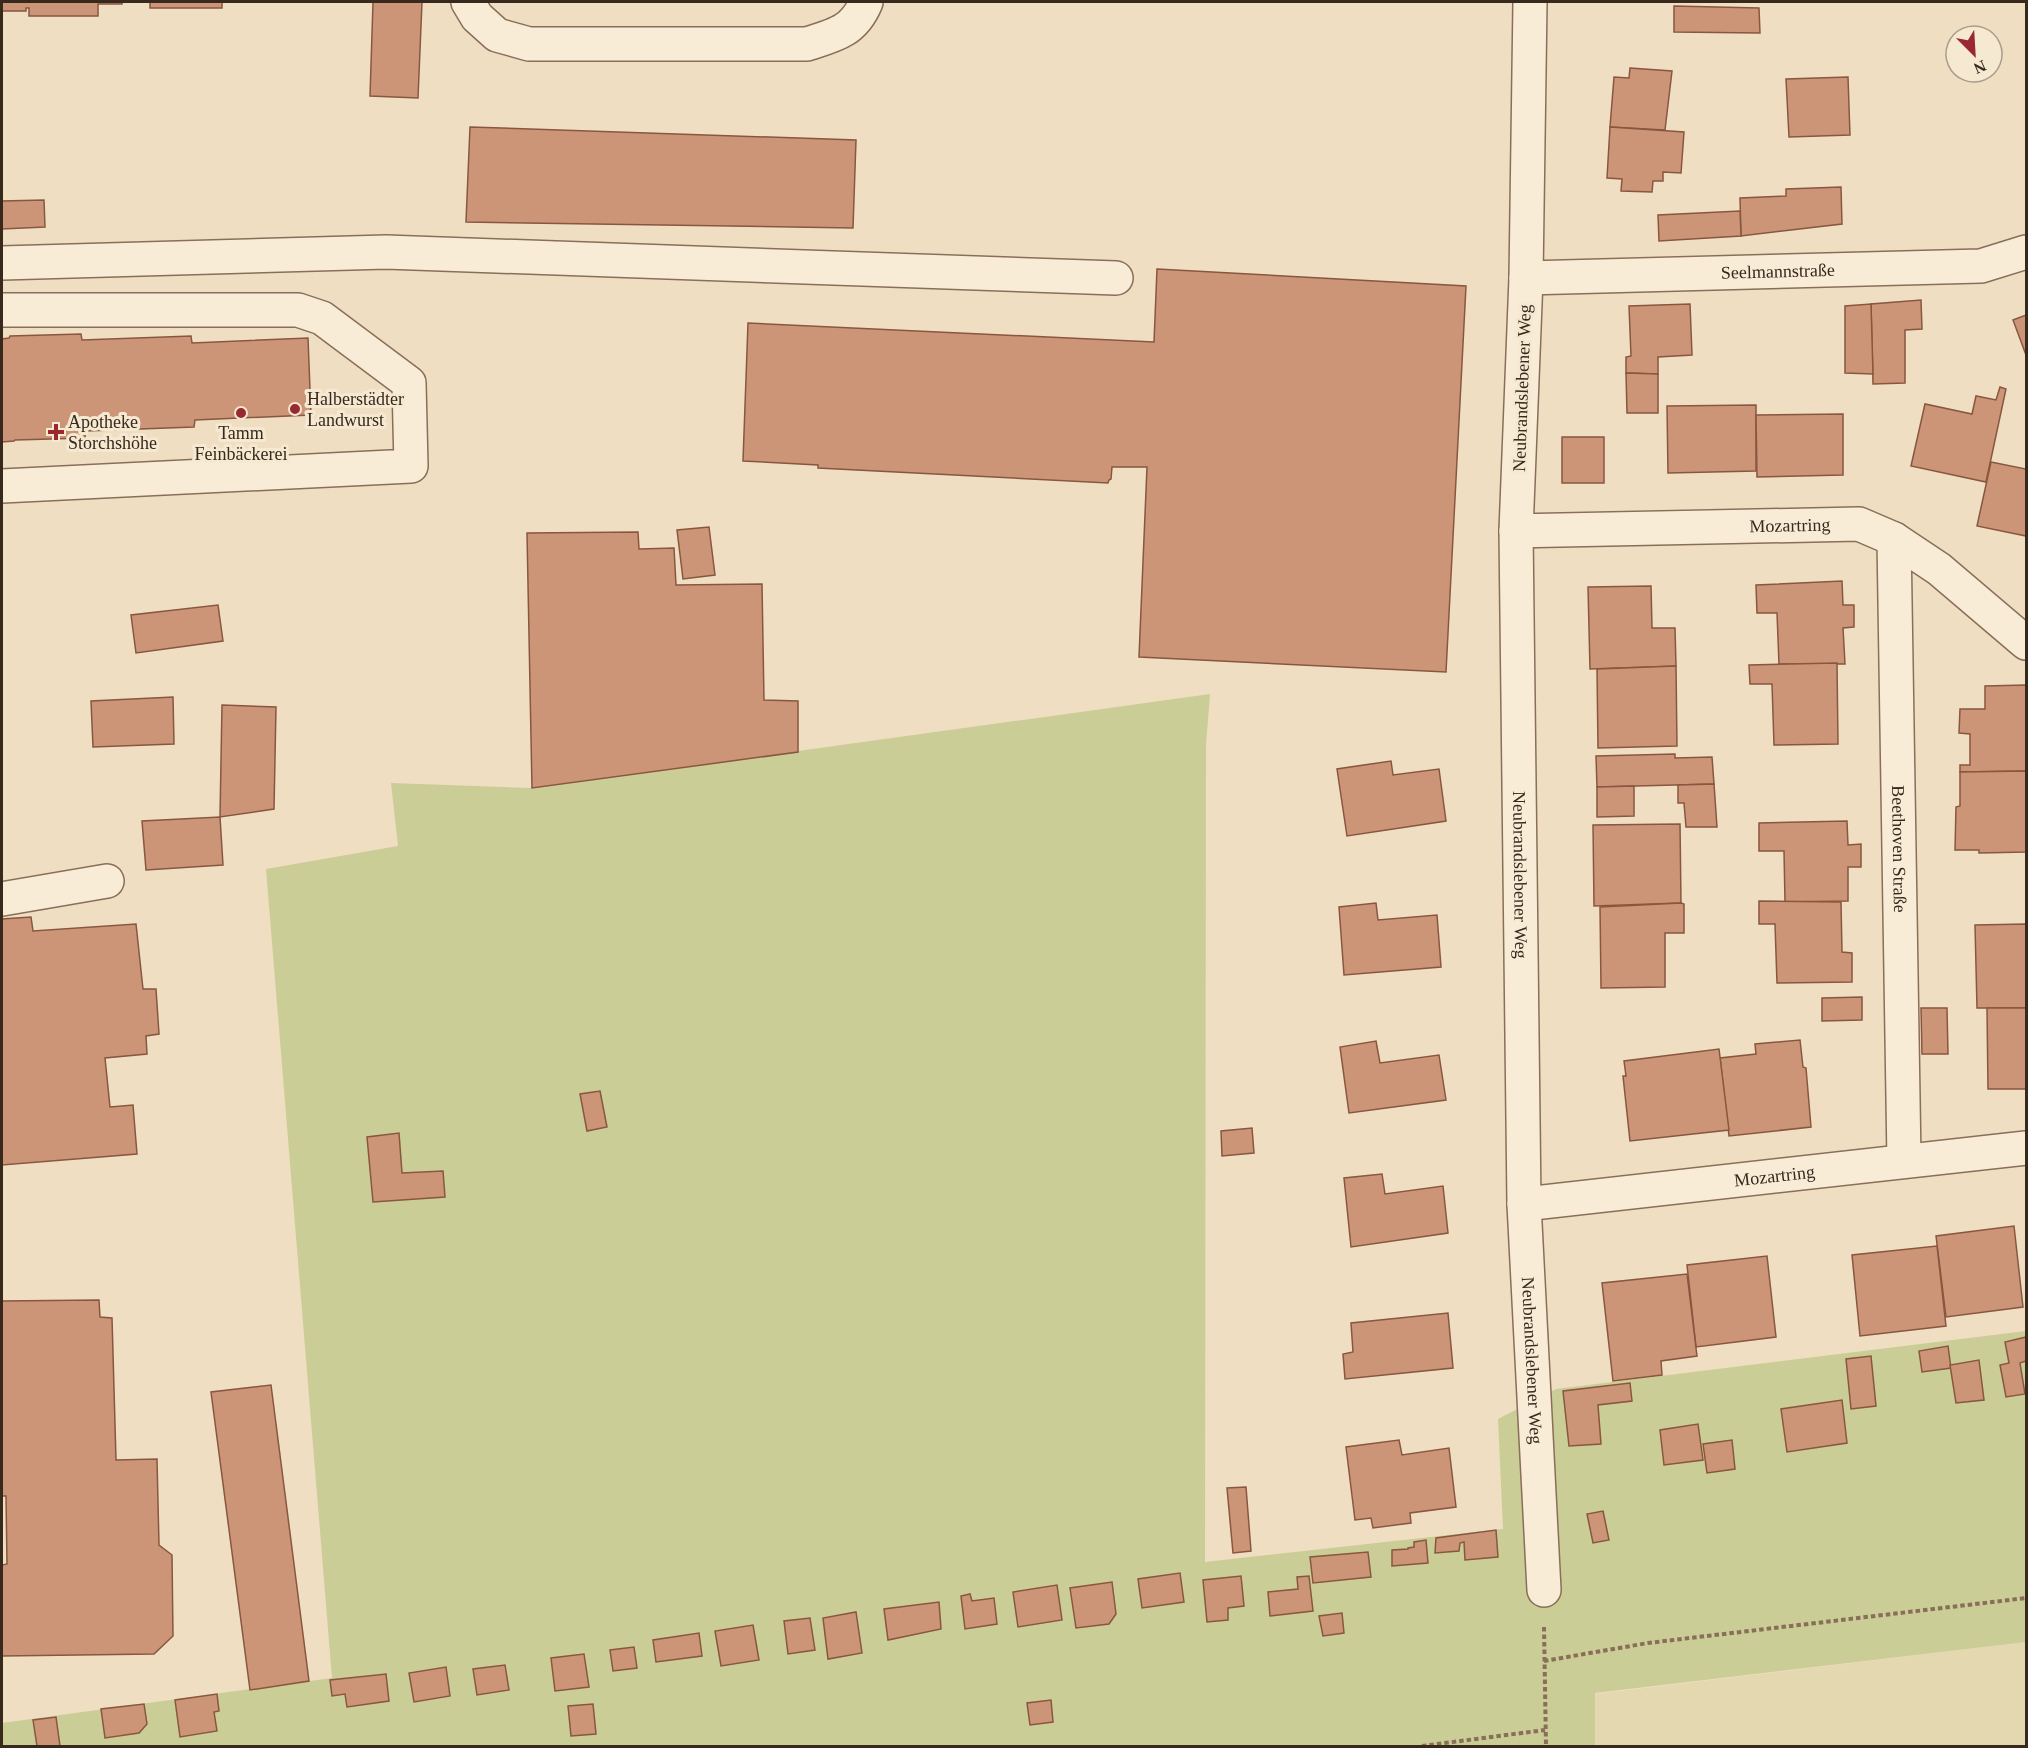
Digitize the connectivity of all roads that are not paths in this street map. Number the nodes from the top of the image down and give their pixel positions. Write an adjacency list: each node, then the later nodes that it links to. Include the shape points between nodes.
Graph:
1 (468, 2): 2 (street, via 477,17 497,35 529,44 807,44 838,35 859,17)
2 (866, 2)
3 (1530, 2): 7 (street, Neubrandslebener Weg)
4 (2026, 252): 7 (street, Seelmannstraße, via 1981,266)
5 (2, 263): 6 (street, via 386,252)
6 (1116, 278)
7 (1526, 278): 10 (street, Neubrandslebener Weg)
8 (2, 310): 9 (street, via 298,310 322,318 409,383 411,466)
9 (2, 486)
10 (1516, 531): 11 (street, Mozartring, via 1859,524); 17 (street, Neubrandslebener Weg)
11 (1894, 539): 12 (street, Mozartring, via 1939,570); 16 (street, Beethoven Straße)
12 (2026, 643)
13 (107, 881): 14 (street)
14 (2, 899)
15 (2026, 1148): 16 (street, Mozartring)
16 (1904, 1161): 17 (street, Mozartring)
17 (1524, 1204): 18 (street, Neubrandslebener Weg)
18 (1544, 1590)

